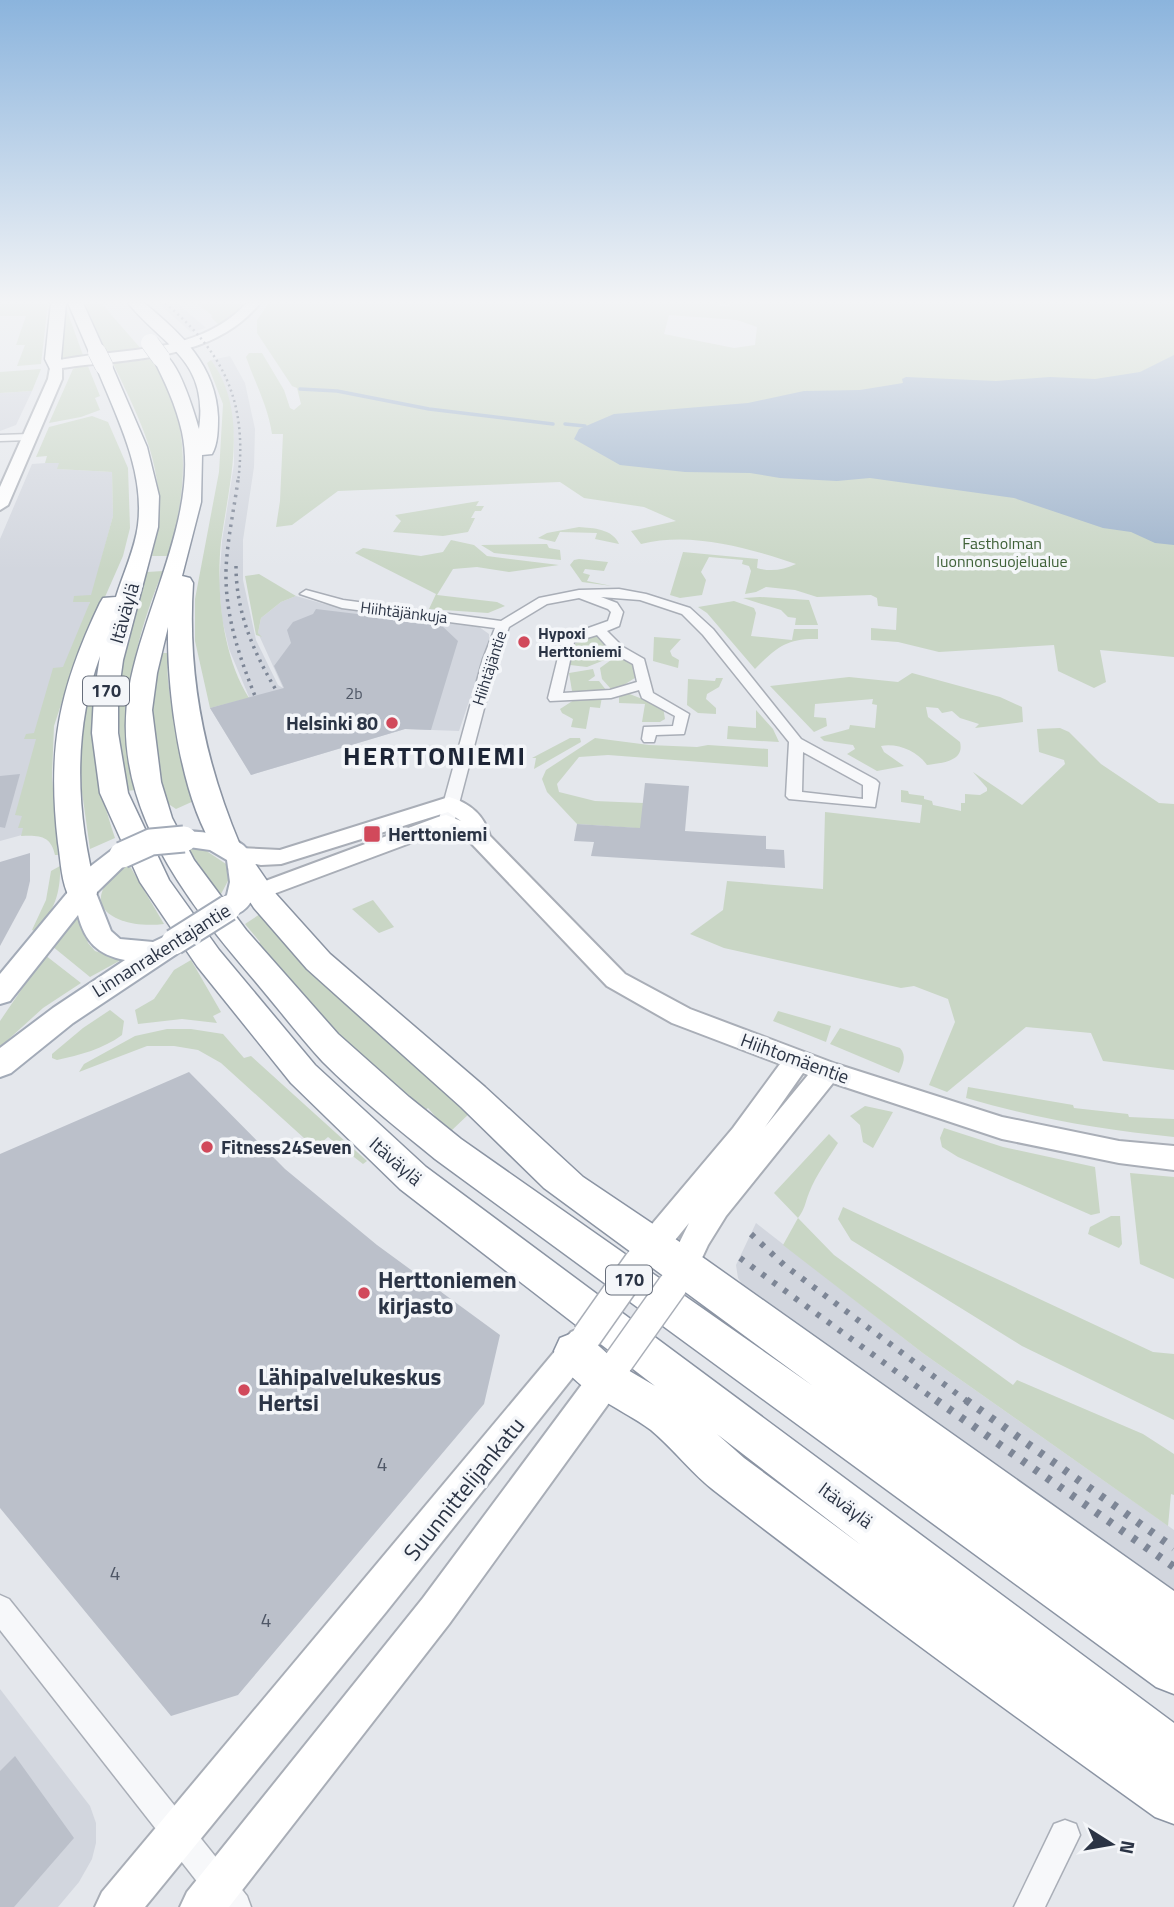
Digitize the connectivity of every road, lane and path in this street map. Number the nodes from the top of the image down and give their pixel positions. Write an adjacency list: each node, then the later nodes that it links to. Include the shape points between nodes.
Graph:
1 (50, 392): 5 (street)
2 (114, 392): 8 (highway, Itäväylä / 170, via 138,447)
3 (178, 392): 7 (highway, Itäväylä / 170, bridge, via 192,433)
4 (206, 392): 7 (highway, via 207,440)
5 (29, 436): 6 (street); 9 (street)
6 (0, 438)
7 (194, 495): 10 (highway, Itäväylä / 170)
8 (149, 496): 20 (highway, via 88,652 68,728 68,808); 32 (highway, Itäväylä / 170, via 148,527 111,660 106,696 105,733 114,793 155,882 266,1032 303,1074 413,1178)
9 (0, 505)
10 (183, 544): 19 (highway, via 178,618 185,706 210,804); 31 (highway, Itäväylä / 170, via 146,666 139,717 143,761 157,816 184,870 219,919 285,995 345,1062 448,1149)
11 (306, 594): 13 (street, Hiihtäjänkuja, via 342,604)
12 (583, 594): 13 (street, Hiihtäjäntie, via 543,601); 14 (street, via 617,612 614,623); 17 (street, Hiihtäjäntie, via 620,593 686,611)
13 (503, 625): 18 (street, Hiihtäjäntie)
14 (599, 631): 15 (street, via 639,662); 15 (street, via 568,640 555,698 611,694)
15 (643, 685): 16 (street, via 647,695 681,714 679,731 649,730)
16 (649, 739)
17 (796, 742): 17 (street, Hiihtäjäntie, via 871,783 870,804 794,796)
18 (447, 813): 19 (street); 19 (street, via 281,857 261,858); 23 (street, Hiihtomäentie, via 480,838 616,980 681,1016)
19 (239, 878): 20 (main road, bridge, via 184,839 151,842 105,867); 21 (main road, Linnanrakentajantie, bridge); 27 (highway, via 305,948 568,1187)
20 (82, 893): 21 (main road, via 90,903 101,941 119,951); 22 (main road)
21 (166, 947): 24 (main road, Linnanrakentajantie, via 78,1002)
22 (0, 994)
23 (798, 1060): 25 (street, Hiihtomäentie); 27 (street, Suunnittelijankatu, via 743,1136)
24 (0, 1065)
25 (827, 1071): 26 (street, Hiihtomäentie, via 1002,1128); 27 (street, Suunnittelijankatu, via 716,1207)
26 (1174, 1158)
27 (661, 1265): 28 (street, Suunnittelijankatu, bridge); 30 (highway, via 700,1277)
28 (597, 1357): 33 (highway, via 728,1474 913,1614); 34 (street, Suunnittelijankatu); 36 (street, Suunnittelijankatu, via 436,1611)
29 (0, 1608): 34 (street)
30 (1174, 1620)
31 (1174, 1669)
32 (1174, 1755)
33 (1174, 1798)
34 (177, 1835): 36 (street); 37 (street, Suunnittelijankatu)
35 (1065, 1835): 38 (street)
36 (219, 1900)
37 (117, 1907)
38 (1029, 1907)

